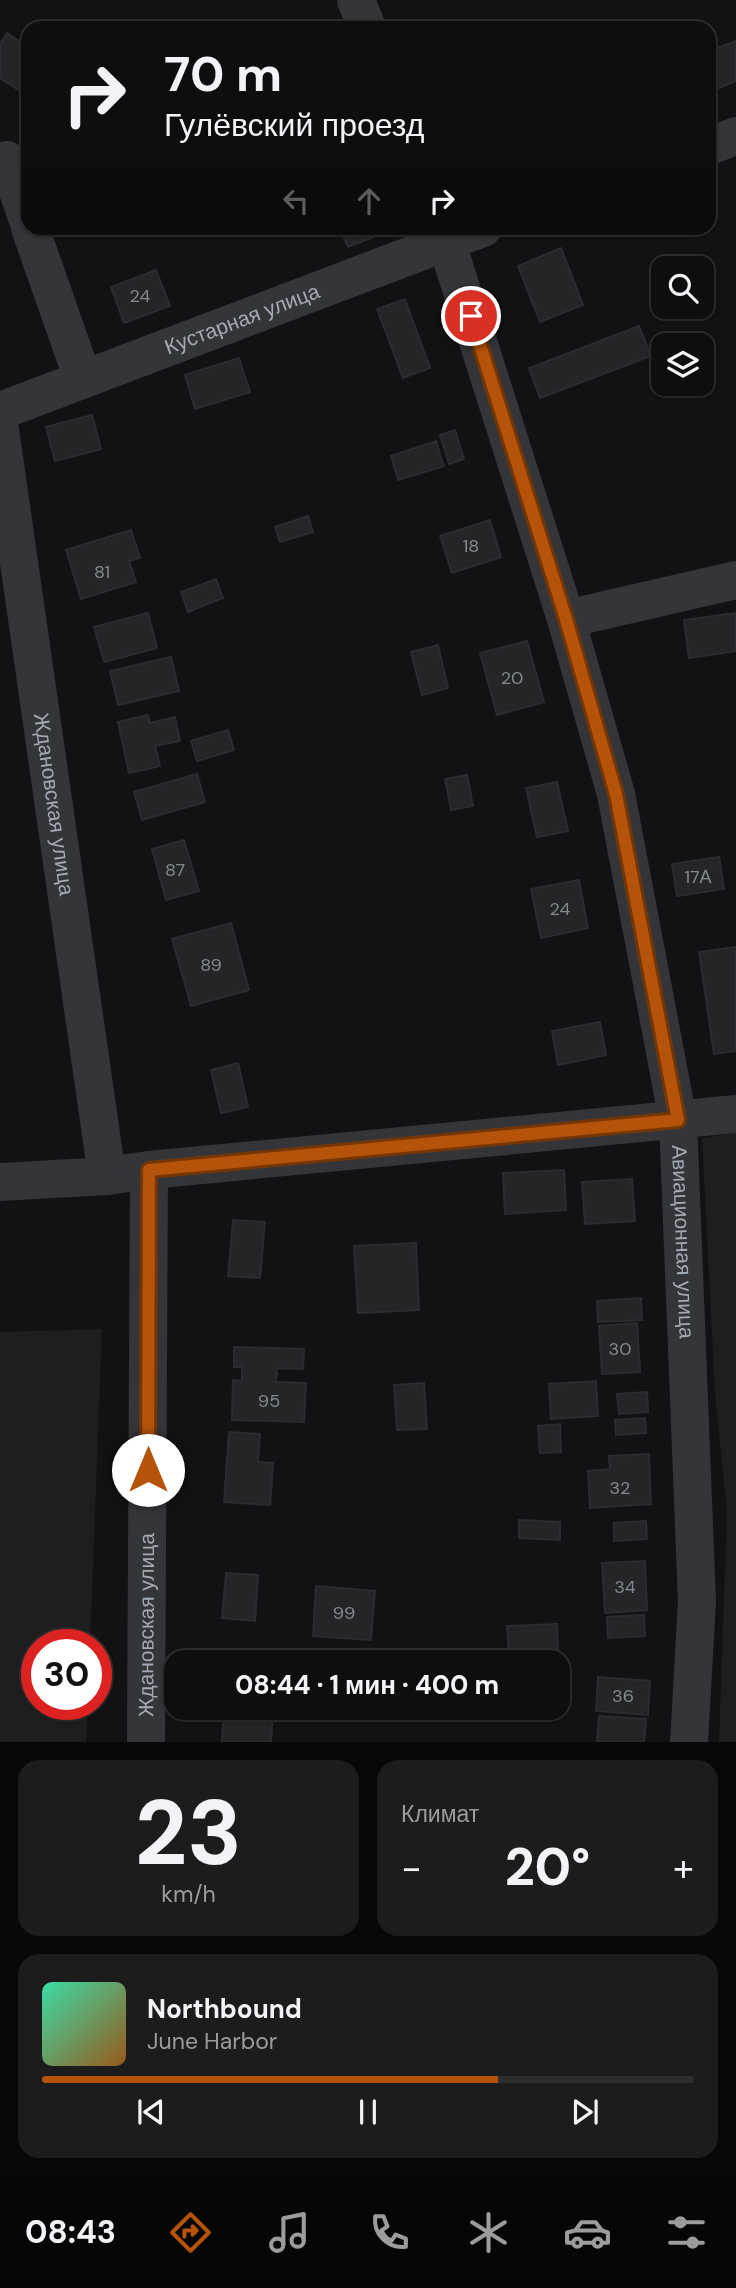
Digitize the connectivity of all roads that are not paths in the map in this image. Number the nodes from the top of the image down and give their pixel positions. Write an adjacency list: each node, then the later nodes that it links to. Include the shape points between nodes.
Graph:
1 (356, 0): 2 (street)
2 (364, 21)
3 (736, 136): 4 (street)
4 (716, 143)
5 (7, 160): 6 (street)
6 (21, 200)
7 (32, 235): 10 (street)
8 (442, 235): 10 (street, Кустарная улица)
9 (444, 235): 14 (street, Авиационная улица)
10 (83, 379): 11 (street, Кустарная улица)
11 (0, 411)
12 (0, 430): 18 (street, Ждановская улица)
13 (736, 580): 14 (street)
14 (566, 619): 16 (street, Авиационная улица, via 616,794)
15 (736, 1114): 16 (street)
16 (678, 1120): 17 (street); 21 (street, Авиационная улица, via 697,1602)
17 (149, 1170): 18 (street); 20 (street, Ждановская улица)
18 (107, 1176): 19 (street)
19 (0, 1182)
20 (146, 1742)
21 (689, 1742)

